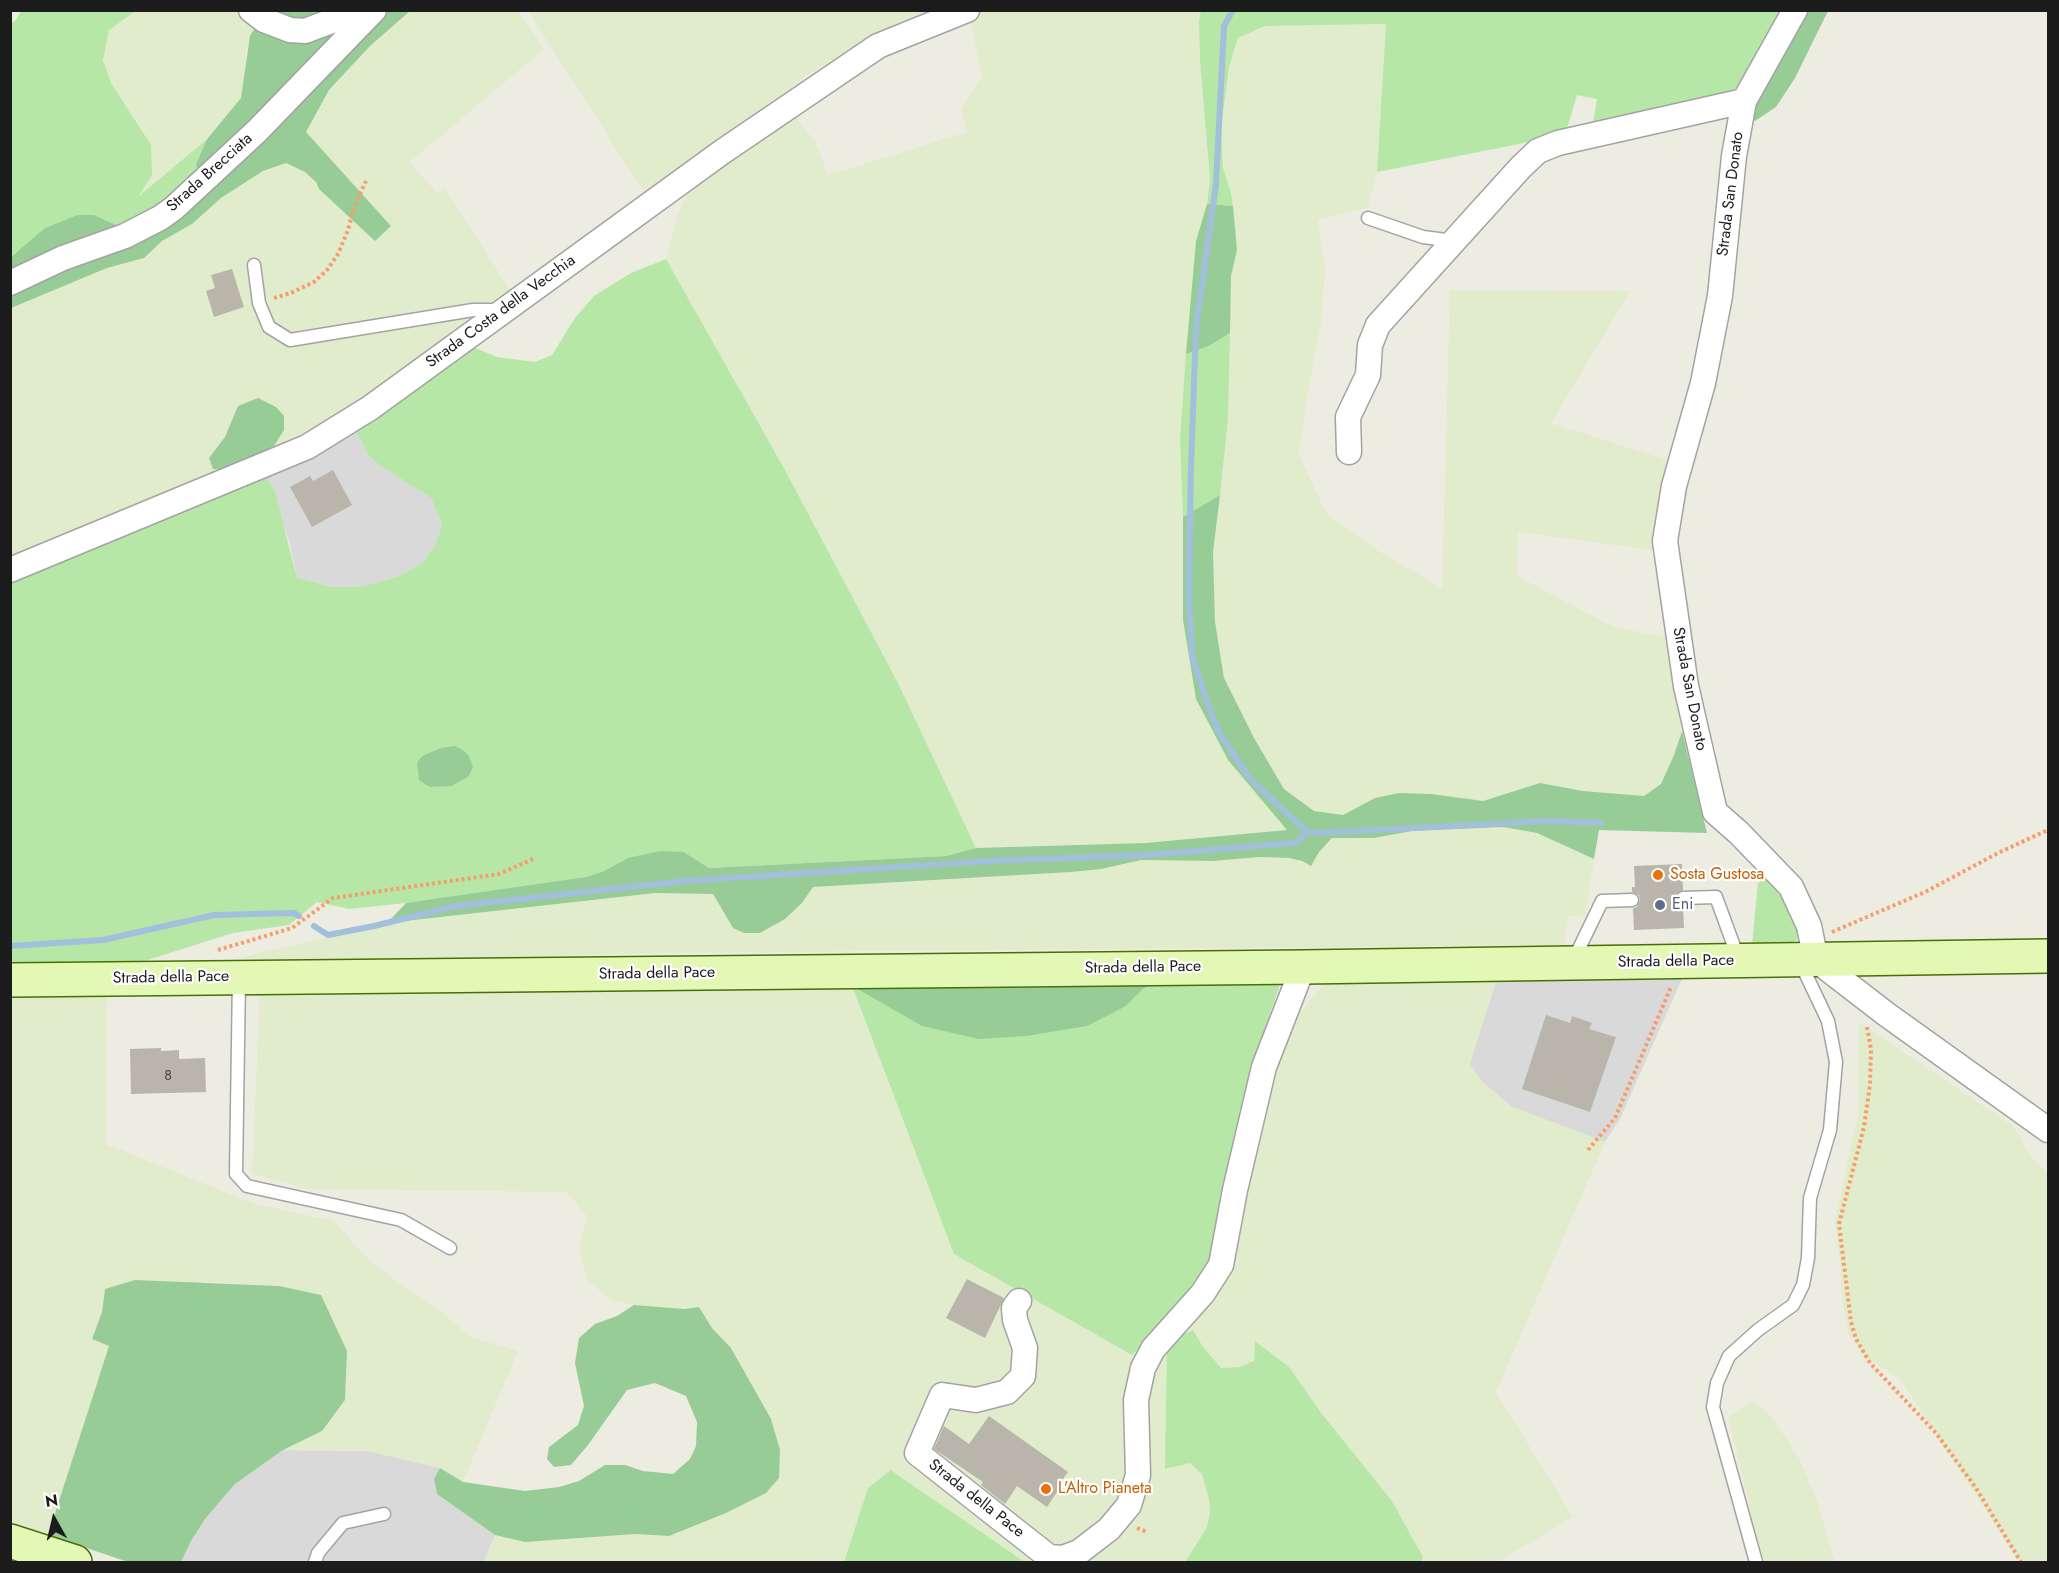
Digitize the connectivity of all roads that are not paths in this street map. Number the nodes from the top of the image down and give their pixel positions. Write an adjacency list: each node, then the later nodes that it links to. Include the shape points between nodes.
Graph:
1 (251, 10): 2 (street, via 264,20 305,31)
2 (361, 10)
3 (374, 10): 10 (street, Strada Brecciata, via 257,131 174,208 125,236 63,258)
4 (968, 10): 11 (street, Strada Costa della Vecchia, via 878,46 722,152)
5 (1795, 10): 6 (street, Strada San Donato)
6 (1744, 101): 8 (street, via 1558,143 1538,151); 16 (street, Strada San Donato, via 1734,156 1720,296 1703,383 1674,486 1665,541 1686,686 1715,812 1791,887 1809,926)
7 (1368, 218): 8 (lane, via 1423,237)
8 (1454, 241): 12 (street, via 1378,325 1370,345 1368,375 1348,417)
9 (254, 265): 11 (lane, via 259,303 268,327 290,340 473,310)
10 (10, 283)
11 (504, 310): 13 (street, Strada Costa della Vecchia, via 370,408 308,447)
12 (1349, 452)
13 (10, 570)
14 (1683, 898): 18 (lane, via 1716,897)
15 (1632, 900): 19 (lane, via 1602,901)
16 (1809, 953): 17 (street, Strada della Pace); 18 (street, Strada della Pace); 23 (street); 30 (lane, via 1836,1062 1830,1130 1810,1198 1803,1285 1793,1305 1729,1356 1717,1383 1713,1407)
17 (2049, 956)
18 (1739, 961): 19 (street, Strada della Pace)
19 (1572, 963): 20 (street, Strada della Pace)
20 (1303, 967): 21 (street, Strada della Pace); 25 (street, Strada della Pace, via 1264,1067 1221,1265 1203,1293 1153,1349 1143,1368 1136,1400 1138,1475 1129,1505 1101,1535 1079,1552 1063,1558 1049,1557 917,1453 942,1395 975,1400 1007,1392 1023,1376 1025,1348 1014,1308)
21 (239, 977): 22 (street, Strada della Pace); 24 (lane, via 236,1174 247,1186 401,1220)
22 (10, 980)
23 (2049, 1130)
24 (450, 1248)
25 (1019, 1301)
26 (384, 1514): 29 (lane, via 343,1523 318,1553)
27 (10, 1541): 28 (street)
28 (75, 1563)
29 (315, 1563)
30 (1756, 1563)

